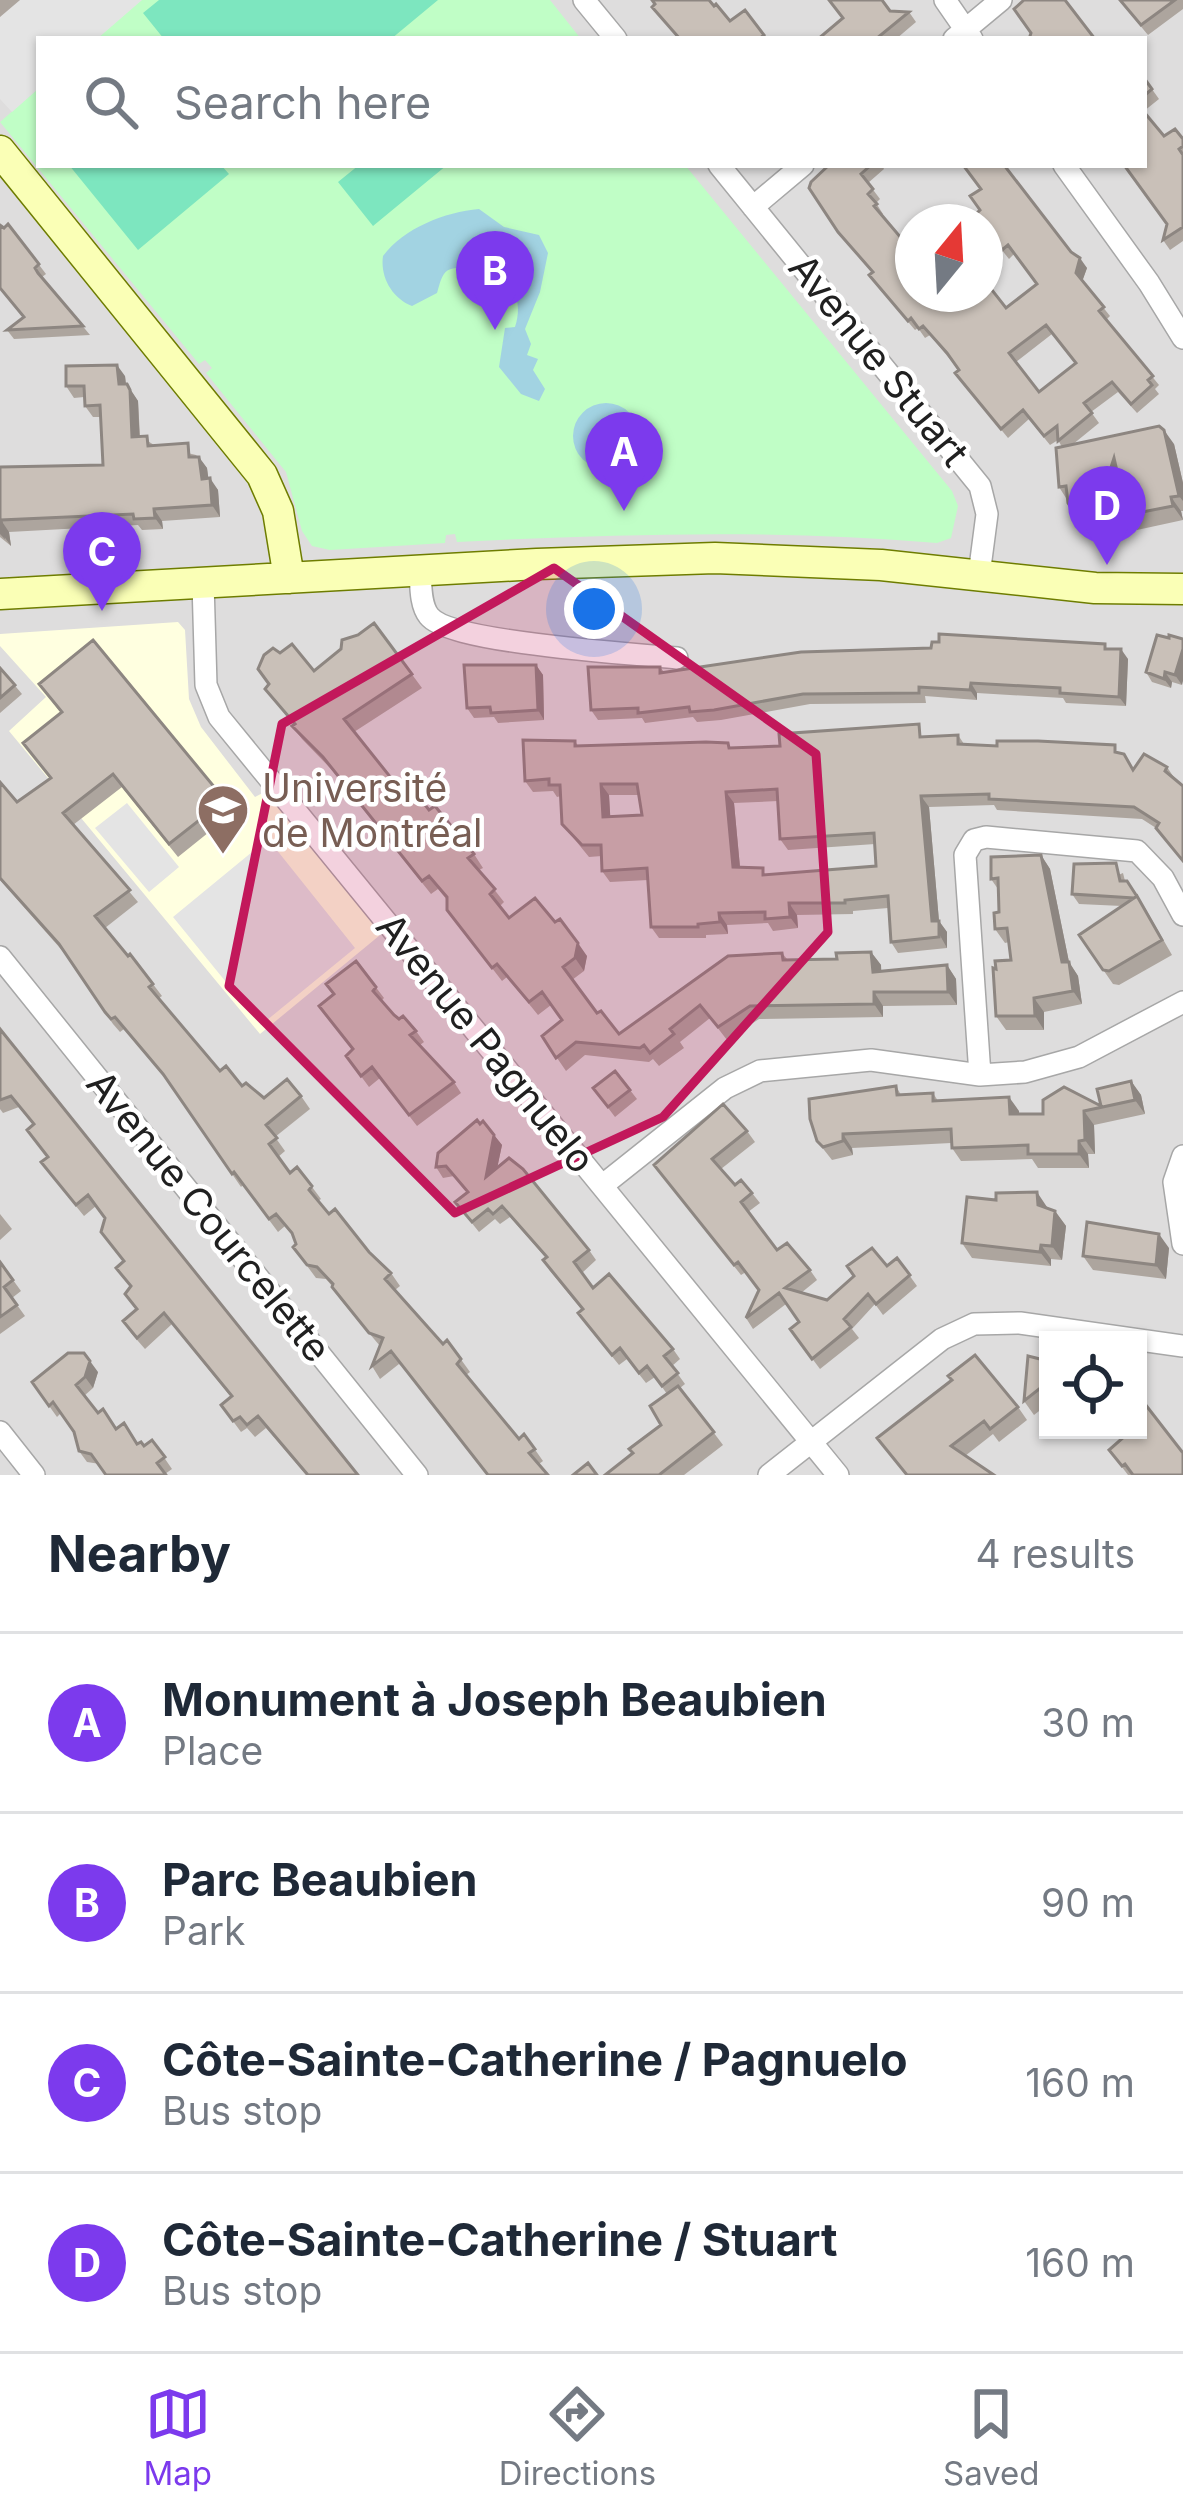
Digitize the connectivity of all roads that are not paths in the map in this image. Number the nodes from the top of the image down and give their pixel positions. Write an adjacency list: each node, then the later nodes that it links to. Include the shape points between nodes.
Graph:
1 (584, 0): 4 (street)
2 (945, 0): 5 (street)
3 (1001, 0): 5 (street)
4 (614, 36)
5 (964, 36)
6 (0, 152): 16 (main road, via 262,475 278,511)
7 (721, 168): 10 (street, Avenue Stuart)
8 (799, 168): 10 (street)
9 (1066, 168): 12 (street)
10 (753, 207): 15 (street, Avenue Stuart, via 980,486 987,514)
11 (1183, 292): 12 (street)
12 (1163, 306): 13 (street)
13 (1183, 338)
14 (420, 571): 15 (main road, via 739,558); 16 (main road); 20 (street, via 425,610 446,628)
15 (979, 575): 18 (main road)
16 (289, 578): 17 (main road)
17 (203, 583): 19 (main road); 26 (street, Avenue Pagnuelo, via 206,685 219,717)
18 (1183, 589)
19 (0, 594)
20 (677, 658)
21 (1183, 915): 24 (street, via 1137,851 974,840 965,855)
22 (0, 957): 32 (street, Avenue Courcelette)
23 (1183, 1002): 24 (street, via 1066,1062)
24 (980, 1075): 26 (street, via 871,1060 760,1071 724,1088)
25 (1183, 1156): 27 (street, via 1174,1182)
26 (603, 1185): 30 (street, Avenue Pagnuelo)
27 (1183, 1244)
28 (1183, 1346): 30 (street, via 974,1324 941,1339)
29 (0, 1432): 31 (street)
30 (811, 1442): 33 (street); 34 (street, Avenue Pagnuelo)
31 (34, 1475)
32 (417, 1475)
33 (769, 1475)
34 (838, 1475)

